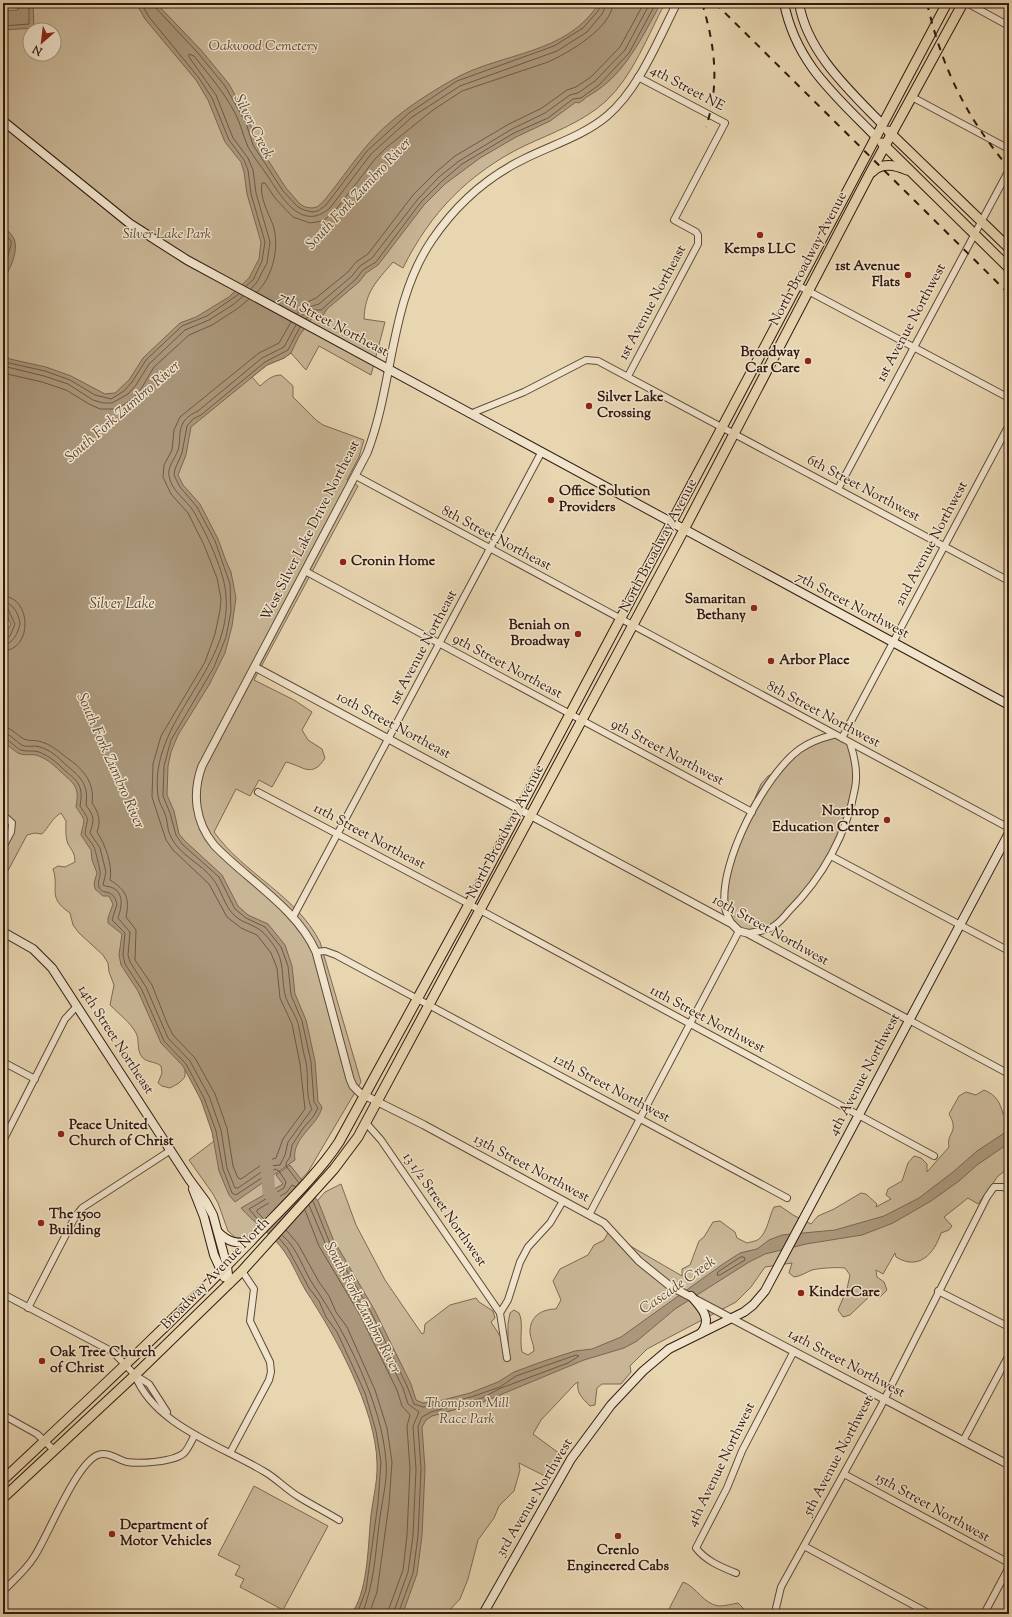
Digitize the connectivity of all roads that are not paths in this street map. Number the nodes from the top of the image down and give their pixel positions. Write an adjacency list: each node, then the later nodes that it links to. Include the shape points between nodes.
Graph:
1 (677, 3): 8 (street, West Silver Lake Drive Northeast)
2 (784, 3): 14 (main road, via 793,36 806,60 833,93)
3 (799, 3): 12 (main road, via 804,22 823,58 847,88)
4 (947, 3): 12 (main road, North Broadway Avenue)
5 (963, 3): 9 (main road, North Broadway Avenue)
6 (967, 3): 7 (street)
7 (1009, 26)
8 (638, 77): 11 (street, 4th Street NE); 28 (street, West Silver Lake Drive Northeast, via 606,117 579,134 503,170 478,188 446,221 425,250 412,277)
9 (912, 97): 13 (main road, North Broadway Avenue); 16 (street)
10 (3, 121): 28 (main road, 7th Street Northeast, via 129,223 168,249)
11 (725, 123): 29 (street, 1st Avenue Northeast, via 674,220 696,232 698,244)
12 (882, 124): 13 (main road); 14 (main road, North Broadway Avenue)
13 (892, 134): 15 (main road, North Broadway Avenue); 20 (main road)
14 (875, 136): 15 (main road); 24 (main road, North Broadway Avenue)
15 (885, 146): 18 (main road); 19 (main road, North Broadway Avenue)
16 (1009, 149)
17 (1009, 170): 20 (street, 1st Avenue Northwest)
18 (909, 171): 19 (main road, via 884,165); 21 (main road)
19 (871, 172): 25 (main road, North Broadway Avenue)
20 (982, 221): 21 (street, 1st Avenue Northwest); 22 (main road)
21 (974, 235): 23 (main road); 26 (street, 1st Avenue Northwest)
22 (1009, 248)
23 (1009, 268)
24 (797, 285): 25 (street); 33 (main road, North Broadway Avenue)
25 (808, 291): 26 (street); 33 (main road, North Broadway Avenue)
26 (913, 347): 30 (street); 36 (street, 1st Avenue Northwest)
27 (598, 361): 29 (street, 6th Street Northwest); 31 (street, 1st Avenue Northeast, via 586,360 524,392)
28 (388, 370): 31 (main road, 7th Street Northeast); 35 (street, West Silver Lake Drive Northeast, via 373,439)
29 (628, 376): 33 (street, 6th Street Northwest)
30 (1009, 398)
31 (470, 414): 34 (main road, 7th Street Northeast)
32 (1009, 425): 39 (street, 2nd Avenue Northwest)
33 (727, 430): 36 (street, 6th Street Northwest); 37 (main road, North Broadway Avenue); 38 (main road, North Broadway Avenue)
34 (542, 453): 37 (main road, 7th Street Northeast); 40 (street, 1st Avenue Northeast)
35 (356, 476): 40 (street, 8th Street Northeast); 41 (street, West Silver Lake Drive Northeast)
36 (838, 488): 39 (street, 6th Street Northwest)
37 (670, 522): 38 (main road, 7th Street Northwest); 43 (main road, North Broadway Avenue)
38 (684, 529): 43 (main road, North Broadway Avenue); 44 (main road, 7th Street Northwest)
39 (944, 546): 42 (street, 6th Street Northwest); 44 (street, 2nd Avenue Northwest)
40 (490, 549): 43 (street, 8th Street Northeast); 45 (street, 1st Avenue Northeast)
41 (305, 572): 45 (street, 9th Street Northeast); 46 (street, West Silver Lake Drive Northeast)
42 (1009, 581)
43 (626, 622): 48 (main road, North Broadway Avenue); 49 (main road, North Broadway Avenue); 50 (street, 8th Street Northwest)
44 (892, 643): 47 (main road, 7th Street Northwest); 51 (street, 2nd Avenue Northwest)
45 (439, 644): 48 (street, 9th Street Northeast); 52 (street, 1st Avenue Northeast)
46 (255, 667): 52 (street, 10th Street Northeast); 66 (street, West Silver Lake Drive Northeast, via 202,766 196,788 197,809 203,827 214,845)
47 (1009, 705)
48 (570, 714): 49 (street, 9th Street Northwest); 55 (main road, North Broadway Avenue)
49 (581, 720): 56 (street, 9th Street Northwest); 58 (main road, North Broadway Avenue)
50 (833, 734): 51 (street, 8th Street Northwest); 56 (street, via 815,740 785,762 773,776)
51 (842, 738): 53 (street, 8th Street Northwest)
52 (389, 739): 55 (street, 10th Street Northeast); 61 (street, 1st Avenue Northeast)
53 (850, 743): 59 (street, 8th Street Northwest); 63 (street, via 856,762 856,787)
54 (258, 792): 61 (street, 11th Street Northeast)
55 (520, 809): 58 (street, 10th Street Northwest); 64 (main road, North Broadway Avenue)
56 (752, 812): 67 (street, via 737,844 725,891 725,908)
57 (3, 814): 62 (street, via 12,823 11,832)
58 (531, 815): 65 (main road, North Broadway Avenue); 67 (street, 10th Street Northwest)
59 (1009, 828)
60 (1009, 833): 68 (main road, 4th Avenue Northwest)
61 (337, 835): 64 (street, 11th Street Northeast); 66 (street, 1st Avenue Northeast)
62 (3, 847)
63 (831, 856): 68 (street); 71 (street, via 805,894 774,926 764,931)
64 (469, 904): 65 (street, 11th Street Northwest); 74 (main road, North Broadway Avenue)
65 (480, 910): 74 (main road, North Broadway Avenue); 77 (street, 11th Street Northwest)
66 (293, 917): 73 (street, West Silver Lake Drive Northeast, via 307,934)
67 (732, 924): 69 (street, 10th Street Northwest)
68 (959, 924): 72 (street); 76 (main road, 4th Avenue Northwest)
69 (739, 931): 71 (street, 10th Street Northwest); 77 (street)
70 (3, 932): 75 (main road, 14th Street Northeast, via 44,958)
71 (748, 933): 76 (street, 10th Street Northwest)
72 (1009, 950)
73 (316, 952): 74 (street, 12th Street Northwest, via 325,951 336,955); 81 (street, West Silver Lake Drive Northeast, via 350,1079 354,1088)
74 (423, 1002): 81 (main road, North Broadway Avenue); 82 (main road, North Broadway Avenue); 84 (street, 12th Street Northwest)
75 (77, 1006): 80 (street, via 65,1019); 87 (main road, 14th Street Northeast)
76 (909, 1020): 79 (street, 10th Street Northwest); 83 (main road, 4th Avenue Northwest)
77 (690, 1025): 83 (street, 11th Street Northwest); 84 (street)
78 (3, 1062): 80 (street)
79 (1009, 1074)
80 (35, 1079): 86 (street)
81 (364, 1096): 82 (street, 13th Street Northwest); 95 (main road, Broadway Avenue North, via 339,1142 312,1176)
82 (378, 1102): 85 (main road, Broadway Avenue North); 92 (street, 13th Street Northwest)
83 (858, 1115): 88 (street, 11th Street Northwest); 105 (main road, 4th Avenue Northwest, via 765,1291 753,1305)
84 (640, 1118): 91 (street, 12th Street Northwest); 93 (street)
85 (366, 1123): 97 (main road, Broadway Avenue North, via 346,1154); 104 (street, 13 1/2 Street Northwest, via 381,1140)
86 (3, 1141)
87 (171, 1150): 89 (main road, 14th Street Northeast); 103 (street, via 82,1208)
88 (934, 1156)
89 (189, 1178): 94 (main road, 14th Street Northeast, via 211,1208); 96 (main road, 14th Street Northeast, via 214,1255)
90 (1009, 1190): 100 (street, 5th Avenue Northwest, via 994,1187 987,1196)
91 (787, 1198)
92 (564, 1201): 93 (street, 13th Street Northwest); 104 (street, via 528,1247 520,1262 508,1300)
93 (589, 1215): 99 (street, 13th Street Northwest, via 604,1224 639,1261)
94 (218, 1232): 95 (main road, via 230,1242 239,1244); 96 (main road, 14th Street Northeast)
95 (252, 1240): 96 (main road, Broadway Avenue North)
96 (224, 1269): 98 (main road, 14th Street Northeast); 111 (main road, Broadway Avenue North)
97 (242, 1271): 98 (main road, Broadway Avenue North); 120 (street, via 254,1289 250,1321 271,1366 269,1380)
98 (229, 1284): 112 (main road, Broadway Avenue North)
99 (670, 1286): 102 (street, 14th Street Northwest)
100 (938, 1291): 106 (street); 113 (street, 5th Avenue Northwest)
101 (3, 1294): 103 (street)
102 (691, 1296): 105 (street, 14th Street Northwest); 107 (main road, via 707,1320 706,1326)
103 (28, 1308): 111 (street, via 113,1352)
104 (500, 1313): 110 (street)
105 (732, 1318): 107 (main road, 3rd Avenue Northwest); 108 (street, 14th Street Northwest)
106 (1009, 1327)
107 (699, 1334): 131 (main road, 3rd Avenue Northwest, via 655,1359 611,1405 567,1465)
108 (794, 1351): 113 (street, 14th Street Northwest); 129 (street, 4th Avenue Northwest, via 742,1451 727,1488 696,1548 700,1554)
109 (1009, 1355): 118 (street)
110 (507, 1358)
111 (126, 1365): 112 (street); 117 (main road, Broadway Avenue North)
112 (135, 1375): 115 (street, via 140,1387); 115 (street, via 153,1388); 119 (main road, Broadway Avenue North)
113 (884, 1399): 118 (street, 14th Street Northwest); 122 (street, 5th Avenue Northwest)
114 (3, 1415): 117 (street)
115 (176, 1424): 116 (street)
116 (195, 1435): 120 (street); 130 (street, via 184,1453 174,1459 128,1462 106,1454 92,1458 76,1479 34,1557)
117 (46, 1440): 119 (street); 123 (main road, Broadway Avenue North)
118 (963, 1441): 121 (street, 14th Street Northwest)
119 (54, 1450): 124 (main road, Broadway Avenue North)
120 (230, 1453): 125 (street, via 273,1477 298,1496)
121 (1009, 1465)
122 (844, 1474): 126 (street, 5th Avenue Northwest); 127 (street, 15th Street Northwest)
123 (3, 1480)
124 (3, 1498)
125 (339, 1520)
126 (804, 1546): 132 (street, 5th Avenue Northwest, via 781,1587); 133 (street)
127 (1009, 1563)
128 (1009, 1567): 134 (street)
129 (736, 1573)
130 (3, 1591)
131 (483, 1614)
132 (776, 1614)
133 (930, 1614)
134 (984, 1614)

